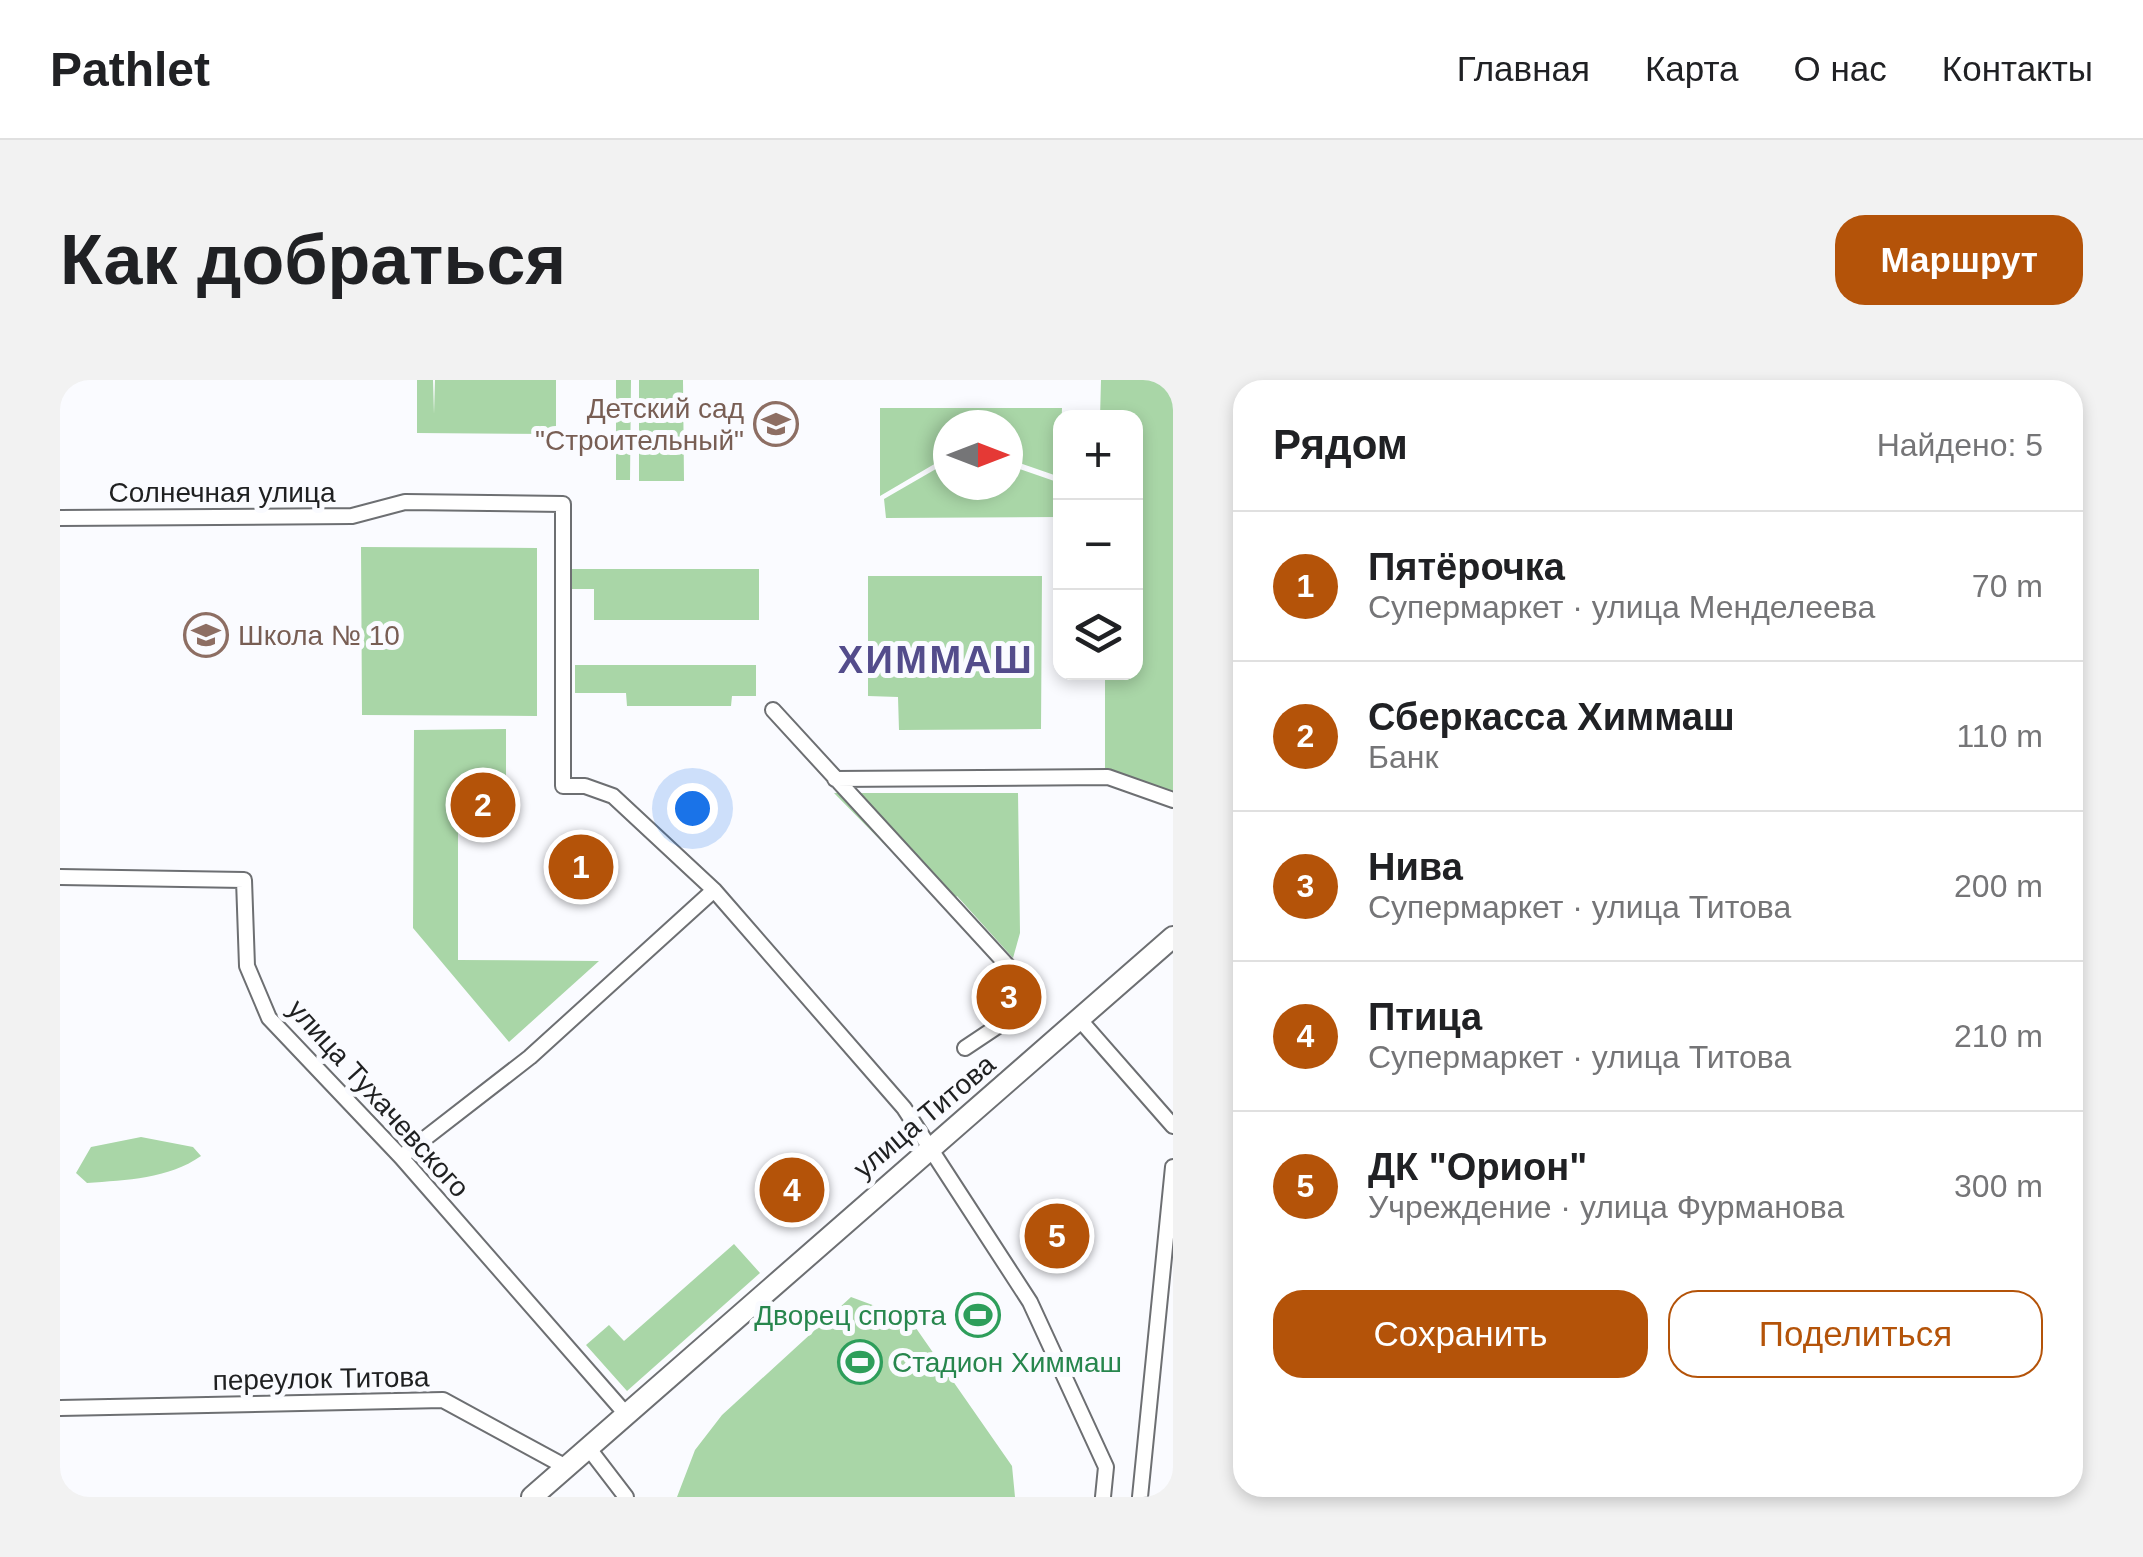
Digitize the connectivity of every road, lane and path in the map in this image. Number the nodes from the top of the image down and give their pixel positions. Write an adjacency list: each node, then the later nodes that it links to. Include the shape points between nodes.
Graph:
1 (60, 518): 6 (street, Солнечная улица, via 352,516 405,502 563,504 563,786 613,796)
2 (772, 710): 3 (street)
3 (834, 778): 4 (street, via 1108,777); 9 (street, via 1029,989 1031,1004)
4 (1173, 800)
5 (60, 877): 12 (street, улица Тухачевского, via 244,880 247,966 269,1018)
6 (714, 890): 11 (street, via 843,1034); 12 (street, via 530,1058)
7 (1173, 937): 8 (street, улица Титова)
8 (1080, 1020): 10 (street); 11 (street, улица Титова)
9 (966, 1048)
10 (1173, 1126)
11 (929, 1146): 15 (street, улица Титова); 20 (street, via 1030,1302 1106,1466)
12 (401, 1157): 15 (street, улица Тухачевского)
13 (1173, 1168): 21 (street)
14 (60, 1408): 17 (street, переулок Титова, via 443,1400)
15 (626, 1413): 16 (street, улица Титова)
16 (590, 1450): 17 (street, улица Титова); 19 (street)
17 (566, 1467): 18 (street, улица Титова)
18 (532, 1497)
19 (626, 1497)
20 (1103, 1497)
21 (1140, 1497)

